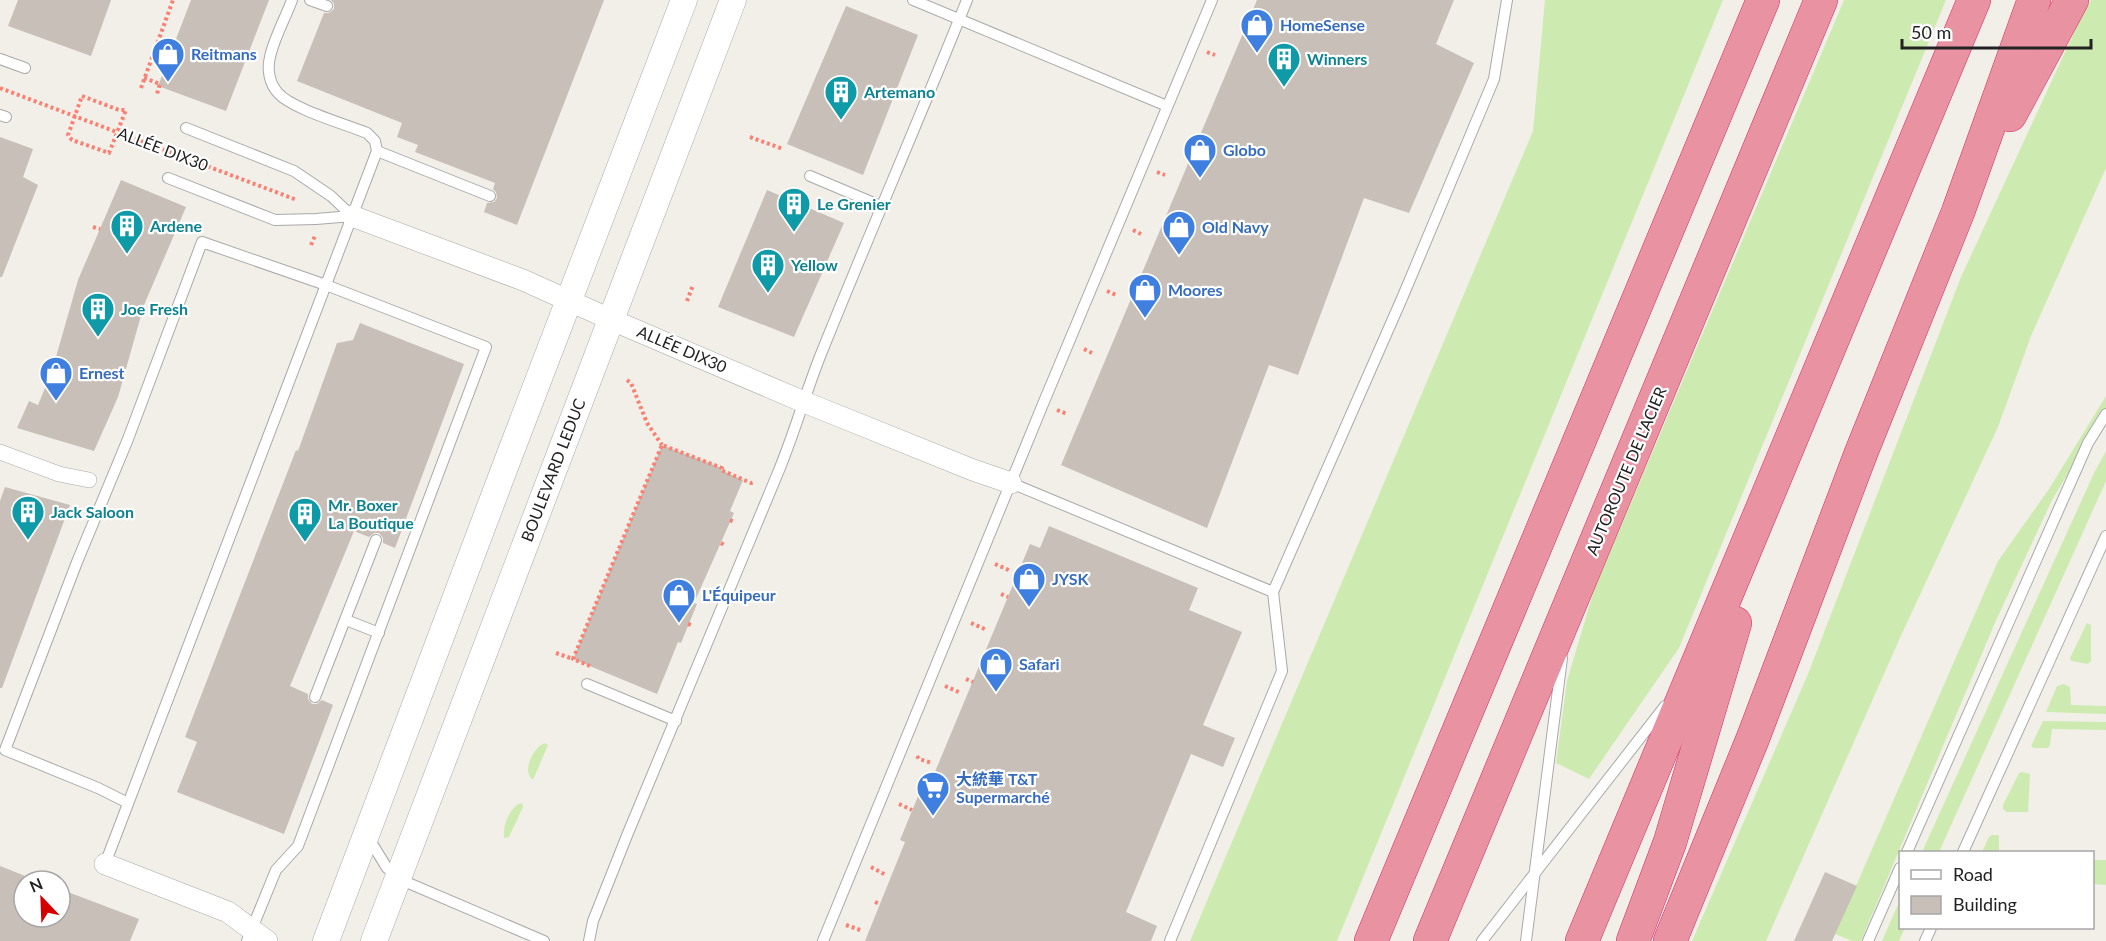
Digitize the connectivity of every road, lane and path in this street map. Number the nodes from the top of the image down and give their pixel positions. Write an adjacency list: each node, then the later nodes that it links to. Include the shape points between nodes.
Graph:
1 (173, 0): 19 (path)
2 (292, 0): 29 (lane, via 270,57 268,69 273,86 292,104 367,133 375,141)
3 (310, 0): 15 (lane)
4 (684, 0): 42 (street)
5 (733, 0): 43 (street, BOULEVARD LEDUC)
6 (913, 0): 16 (lane)
7 (967, 0): 16 (lane)
8 (1212, 0): 23 (lane)
9 (1507, 0): 57 (lane, via 1494,79)
10 (1763, 0): 101 (highway)
11 (1821, 0): 60 (highway, AUTOROUTE DE L'ACIER)
12 (1974, 0): 49 (highway)
13 (2034, 0): 35 (highway)
14 (2072, 0): 35 (highway)
15 (327, 6)
16 (959, 19): 23 (lane); 34 (lane)
17 (0, 59): 18 (lane)
18 (25, 68)
19 (144, 78): 21 (path); 22 (path, via 160,84)
20 (0, 88): 24 (path, ALLÉE DIX30)
21 (141, 88)
22 (157, 94)
23 (1167, 106): 52 (lane)
24 (75, 116): 26 (path, ALLÉE DIX30); 26 (path, ALLÉE DIX30, via 68,135 72,140 109,153); 26 (path, ALLÉE DIX30, via 82,96 126,110)
25 (186, 128): 36 (lane, via 294,171)
26 (117, 132): 33 (path, ALLÉE DIX30)
27 (750, 136): 28 (path)
28 (783, 149)
29 (376, 152): 32 (lane); 36 (lane)
30 (810, 176): 34 (lane)
31 (168, 178): 36 (lane, via 275,220)
32 (490, 196)
33 (301, 202)
34 (881, 206): 45 (lane)
35 (1958, 212): 107 (highway)
36 (352, 216): 39 (lane); 42 (street, ALLÉE DIX30, via 524,280)
37 (93, 227): 38 (path)
38 (100, 229)
39 (326, 285): 64 (lane, via 486,347); 78 (lane); 78 (lane, via 202,242 26,694 5,750)
40 (693, 285): 41 (path)
41 (687, 301)
42 (570, 302): 43 (street, ALLÉE DIX30); 81 (street)
43 (612, 320): 45 (street, ALLÉE DIX30); 89 (street, BOULEVARD LEDUC)
44 (627, 380): 47 (path)
45 (804, 402): 52 (street, ALLÉE DIX30); 75 (lane)
46 (2106, 414): 82 (lane, via 2088,443)
47 (662, 446): 51 (path, via 705,460); 66 (path)
48 (0, 452): 50 (street, via 58,474)
49 (1785, 454): 67 (highway); 106 (highway, via 1670,842)
50 (89, 480)
51 (751, 483)
52 (1011, 483): 57 (lane); 99 (lane)
53 (2106, 536): 83 (lane)
54 (376, 540): 61 (lane)
55 (998, 565): 56 (path)
56 (1011, 571)
57 (1273, 592): 100 (lane, via 1282,671)
58 (1001, 594): 59 (path)
59 (1008, 597)
60 (1569, 607): 87 (lane); 102 (highway, AUTOROUTE DE L'ACIER)
61 (346, 620): 64 (lane); 74 (lane)
62 (974, 624): 63 (path)
63 (987, 630)
64 (379, 633): 94 (lane, via 298,846 276,870)
65 (556, 653): 66 (path)
66 (573, 659): 68 (path)
67 (1698, 663): 87 (lane); 105 (highway)
68 (594, 668)
69 (966, 679): 70 (path)
70 (973, 682)
71 (587, 684): 75 (lane)
72 (948, 688): 73 (path)
73 (961, 693)
74 (315, 697)
75 (676, 721): 98 (lane, via 593,921)
76 (919, 759): 77 (path)
77 (932, 763)
78 (128, 803): 84 (lane)
79 (899, 804): 80 (path)
80 (912, 810)
81 (366, 834): 89 (lane, via 387,868); 95 (street)
82 (1907, 851)
83 (1963, 851)
84 (105, 864): 94 (street, via 228,912)
85 (873, 868): 88 (path)
86 (1899, 870): 108 (lane)
87 (1534, 873): 103 (lane); 104 (lane)
88 (885, 875)
89 (399, 878): 96 (street, BOULEVARD LEDUC); 97 (lane)
90 (875, 902): 91 (path)
91 (880, 904)
92 (848, 925): 93 (path)
93 (863, 931)
94 (255, 937)
95 (326, 941)
96 (374, 941)
97 (543, 941)
98 (589, 941)
99 (823, 941)
100 (1170, 941)
101 (1371, 941)
102 (1430, 941)
103 (1482, 941)
104 (1526, 941)
105 (1582, 941)
106 (1633, 941)
107 (1670, 941)
108 (1868, 941)

